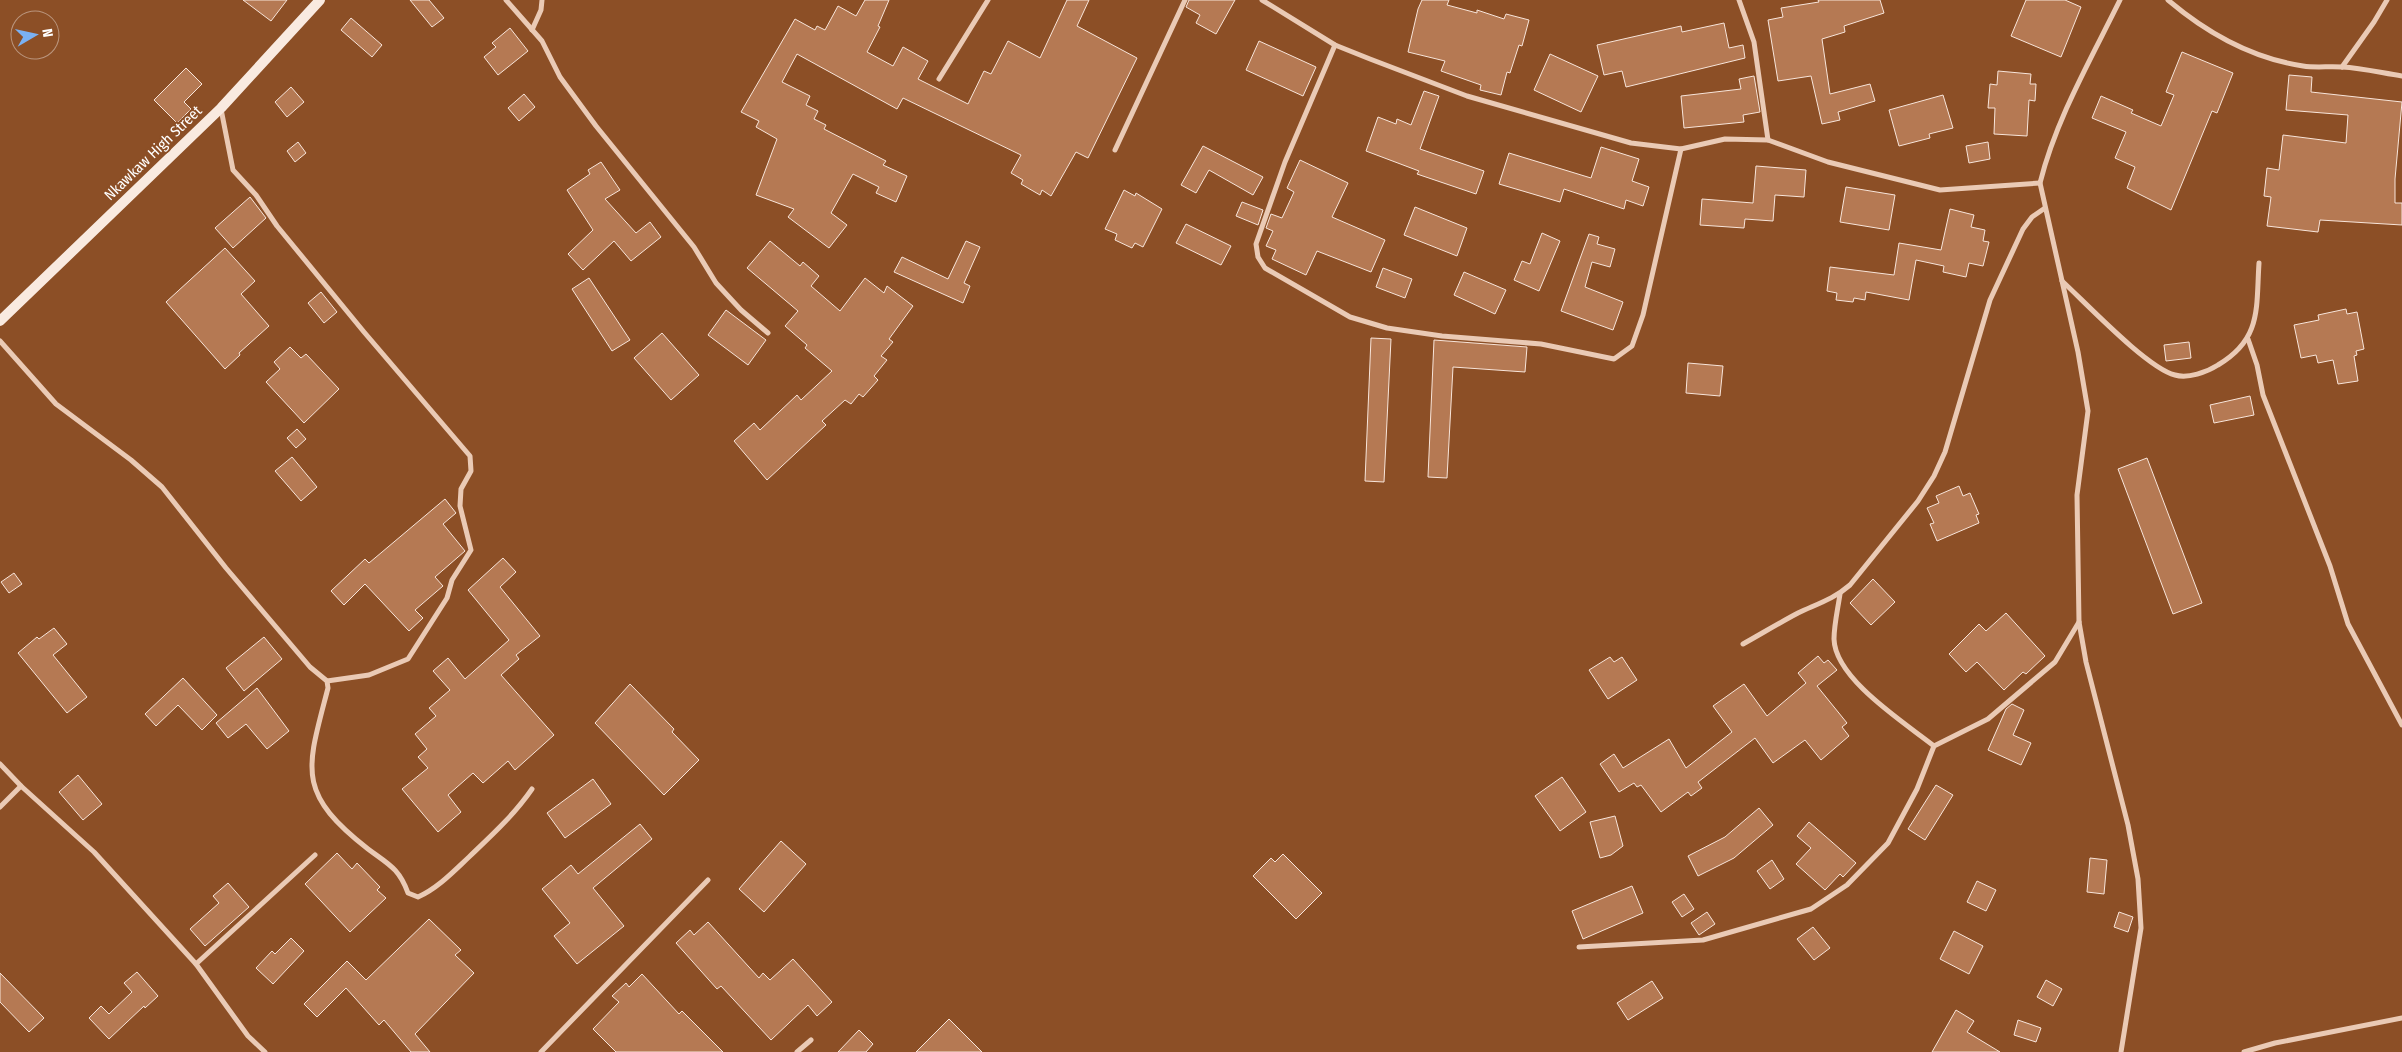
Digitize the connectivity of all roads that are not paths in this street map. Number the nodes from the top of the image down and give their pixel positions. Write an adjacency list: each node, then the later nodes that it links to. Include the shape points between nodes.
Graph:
1 (320, 0): 16 (main road, Nkawkaw High Street)
2 (506, 0): 11 (street)
3 (542, 0): 11 (street)
4 (988, 0): 15 (street)
5 (1184, 0): 19 (street)
6 (1262, 0): 12 (street)
7 (1739, 0): 17 (street, via 1754,42)
8 (2120, 0): 20 (street, via 2084,73 2046,161)
9 (2168, 0): 13 (street, via 2207,30 2259,56 2304,66)
10 (2387, 0): 13 (street)
11 (532, 30): 25 (street, via 542,41 560,77 694,247 716,283)
12 (1335, 45): 18 (street, via 1467,96 1632,144); 18 (street, via 1285,162 1256,244 1258,257 1265,268 1350,318 1387,328 1541,344 1614,359 1632,346 1643,315)
13 (2342, 67): 14 (street)
14 (2402, 76)
15 (939, 79)
16 (221, 108): 24 (main road, Nkawkaw High Street); 31 (street, via 233,170 470,456 471,471 461,490 460,506 471,550 452,580 447,598 408,658 369,675)
17 (1768, 140): 18 (street, via 1725,139); 20 (street, via 1828,162 1940,190)
18 (1681, 149)
19 (1115, 150)
20 (2040, 183): 21 (street)
21 (2045, 208): 23 (street); 28 (street, via 2023,229 1990,300 1934,476 1918,501)
22 (2259, 263): 26 (street, via 2255,320)
23 (2061, 281): 26 (street, via 2150,362 2176,376 2207,372 2233,356); 29 (street, via 2088,411 2077,495)
24 (0, 321)
25 (768, 333)
26 (2248, 339): 32 (street, via 2263,395 2330,566 2348,624)
27 (0, 341): 31 (street, via 56,404 162,487 310,667)
28 (1840, 594): 30 (street); 33 (street, via 1834,640 1840,662 1870,697)
29 (2079, 622): 33 (street, via 2054,662 1988,719); 47 (street, via 2138,879 2141,928)
30 (1743, 644)
31 (327, 681): 36 (street, via 311,755 316,793 346,831 395,868 408,893 418,897 428,893 454,872 514,815)
32 (2402, 725)
33 (1934, 746): 40 (street, via 1917,789 1888,843 1847,885 1811,909 1703,940)
34 (0, 764): 35 (street)
35 (21, 786): 37 (street); 41 (street, via 94,852)
36 (532, 790)
37 (0, 807)
38 (315, 855): 41 (street)
39 (708, 880): 45 (street)
40 (1579, 947)
41 (196, 964): 44 (street, via 248,1036)
42 (2402, 1018): 48 (street)
43 (811, 1040): 46 (street)
44 (264, 1052)
45 (541, 1052)
46 (797, 1052)
47 (2121, 1052)
48 (2244, 1052)

